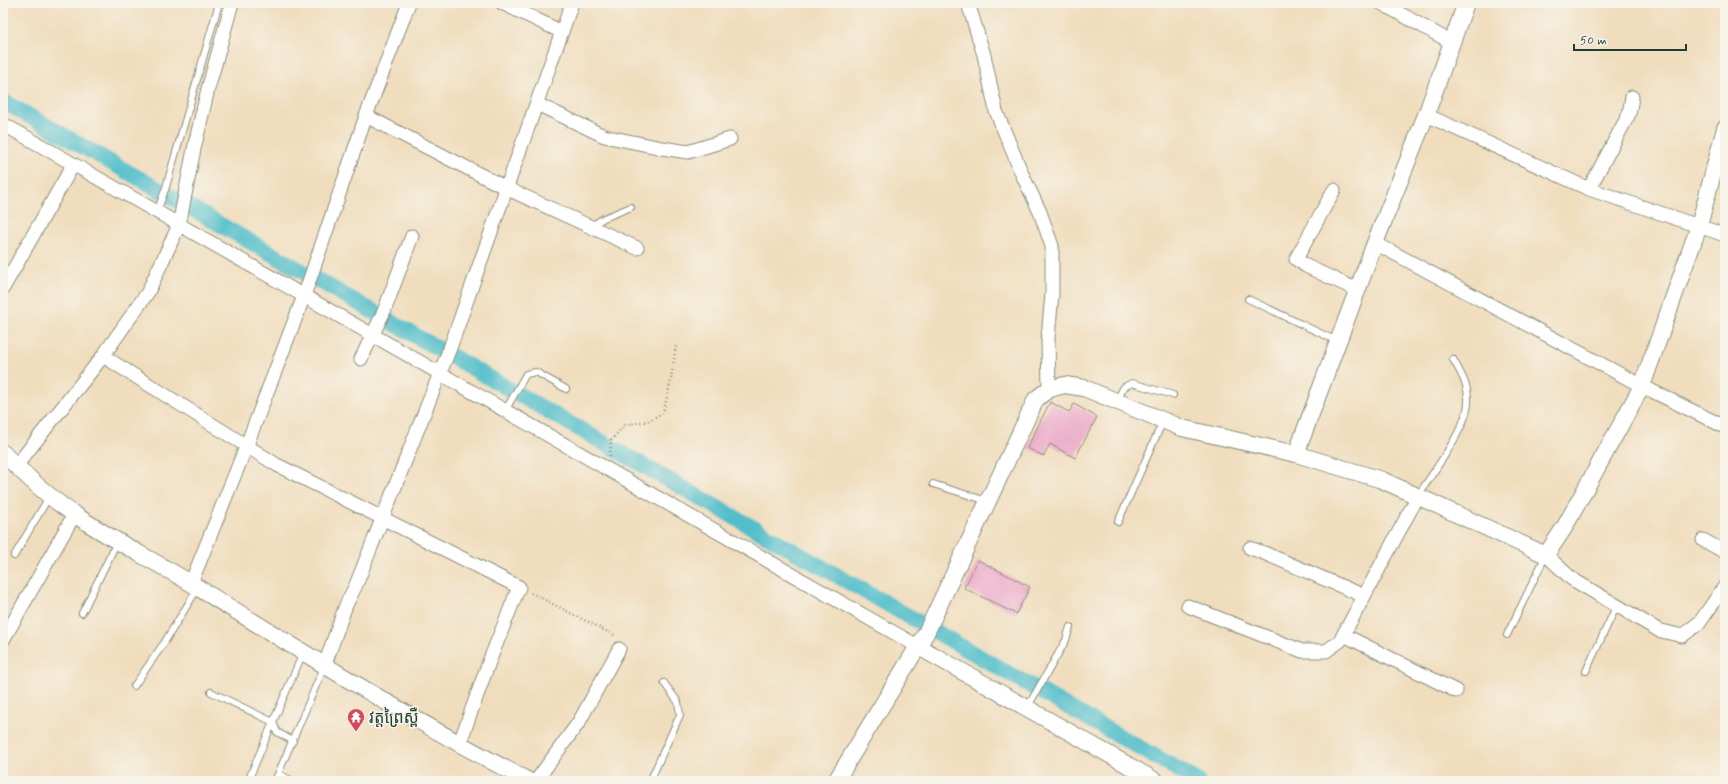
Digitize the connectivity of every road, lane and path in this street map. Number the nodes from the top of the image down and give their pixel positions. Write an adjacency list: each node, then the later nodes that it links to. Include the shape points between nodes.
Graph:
1 (218, 3): 22 (lane)
2 (232, 3): 24 (street, via 208,89)
3 (409, 3): 13 (street)
4 (502, 3): 9 (street)
5 (572, 3): 9 (street)
6 (968, 3): 43 (street, via 984,55 996,111 1052,246)
7 (1381, 3): 10 (street)
8 (1466, 3): 10 (street)
9 (562, 32): 12 (street)
10 (1451, 42): 14 (street)
11 (1632, 97): 20 (street, via 1629,114)
12 (537, 104): 17 (street, via 604,136 662,148 688,152); 19 (street)
13 (366, 116): 19 (street); 33 (street)
14 (1426, 116): 20 (street); 29 (street)
15 (3, 124): 18 (street)
16 (1725, 128): 26 (street)
17 (730, 140)
18 (73, 164): 22 (street); 31 (street)
19 (506, 188): 25 (street); 41 (street)
20 (1589, 189): 26 (street)
21 (1334, 190): 32 (street, via 1296,259)
22 (159, 207): 24 (street)
23 (631, 207): 25 (lane)
24 (181, 219): 33 (street); 38 (street, via 148,292)
25 (591, 226): 30 (street)
26 (1699, 226): 27 (street); 42 (street)
27 (1725, 235)
28 (412, 236): 35 (street)
29 (1375, 243): 32 (street); 42 (street)
30 (637, 248)
31 (3, 288)
32 (1357, 290): 36 (street)
33 (304, 296): 35 (street); 50 (street)
34 (1248, 298): 36 (lane)
35 (375, 330): 39 (street); 41 (street)
36 (1338, 342): 52 (street)
37 (676, 346): 53 (path, via 663,412 648,421 625,425 611,440)
38 (103, 356): 50 (street); 54 (street)
39 (361, 359)
40 (1453, 359): 57 (lane, via 1465,381 1469,400 1465,419)
41 (442, 368): 47 (street); 60 (street)
42 (1642, 386): 49 (street); 66 (street, via 1564,528)
43 (1048, 389): 46 (street, via 1065,385 1084,388); 58 (street, via 1036,399)
44 (566, 390): 47 (lane, via 536,372 526,374)
45 (1173, 395): 46 (lane, via 1132,383 1124,387)
46 (1116, 402): 48 (street)
47 (508, 405): 76 (street)
48 (1164, 421): 52 (street, via 1182,428); 61 (lane)
49 (1725, 427)
50 (246, 447): 60 (street); 68 (street)
51 (3, 453): 54 (street)
52 (1296, 454): 57 (street, via 1382,480)
53 (609, 459)
54 (16, 466): 56 (street)
55 (933, 484): 58 (lane)
56 (50, 496): 59 (street); 67 (lane)
57 (1418, 496): 66 (street); 71 (street)
58 (988, 502): 76 (street)
59 (74, 515): 62 (street); 79 (street)
60 (382, 518): 70 (street); 82 (street)
61 (1118, 522)
62 (118, 540): 68 (street); 74 (lane)
63 (1703, 540): 65 (street)
64 (1250, 548): 71 (street)
65 (1725, 552)
66 (1546, 555): 72 (street, via 1572,579); 78 (lane)
67 (14, 556)
68 (194, 585): 81 (street); 85 (lane, via 164,643)
69 (1725, 586): 72 (street, via 1700,622 1682,636 1658,630)
70 (519, 587): 80 (path, via 619,637); 91 (street)
71 (1364, 596): 77 (street)
72 (1617, 605): 83 (lane)
73 (1188, 606): 77 (street, via 1302,651 1326,651)
74 (82, 614)
75 (1070, 627): 88 (lane, via 1066,640)
76 (926, 634): 88 (street); 99 (street)
77 (1344, 635): 86 (street)
78 (1507, 635)
79 (3, 640)
80 (618, 649): 97 (street, via 579,722)
81 (303, 653): 82 (street); 89 (lane)
82 (324, 667): 90 (lane); 91 (street)
83 (1586, 671)
84 (664, 683): 98 (lane, via 678,702 680,714)
85 (134, 686)
86 (1456, 691)
87 (211, 692): 89 (lane)
88 (1031, 702): 100 (street)
89 (273, 722): 90 (lane, via 277,732); 93 (lane)
90 (293, 741): 92 (lane)
91 (458, 745): 96 (street)
92 (278, 774): 94 (lane); 95 (lane)
93 (248, 781)
94 (275, 781)
95 (293, 781)
96 (529, 781)
97 (536, 781)
98 (650, 781)
99 (836, 781)
100 (1156, 781)

